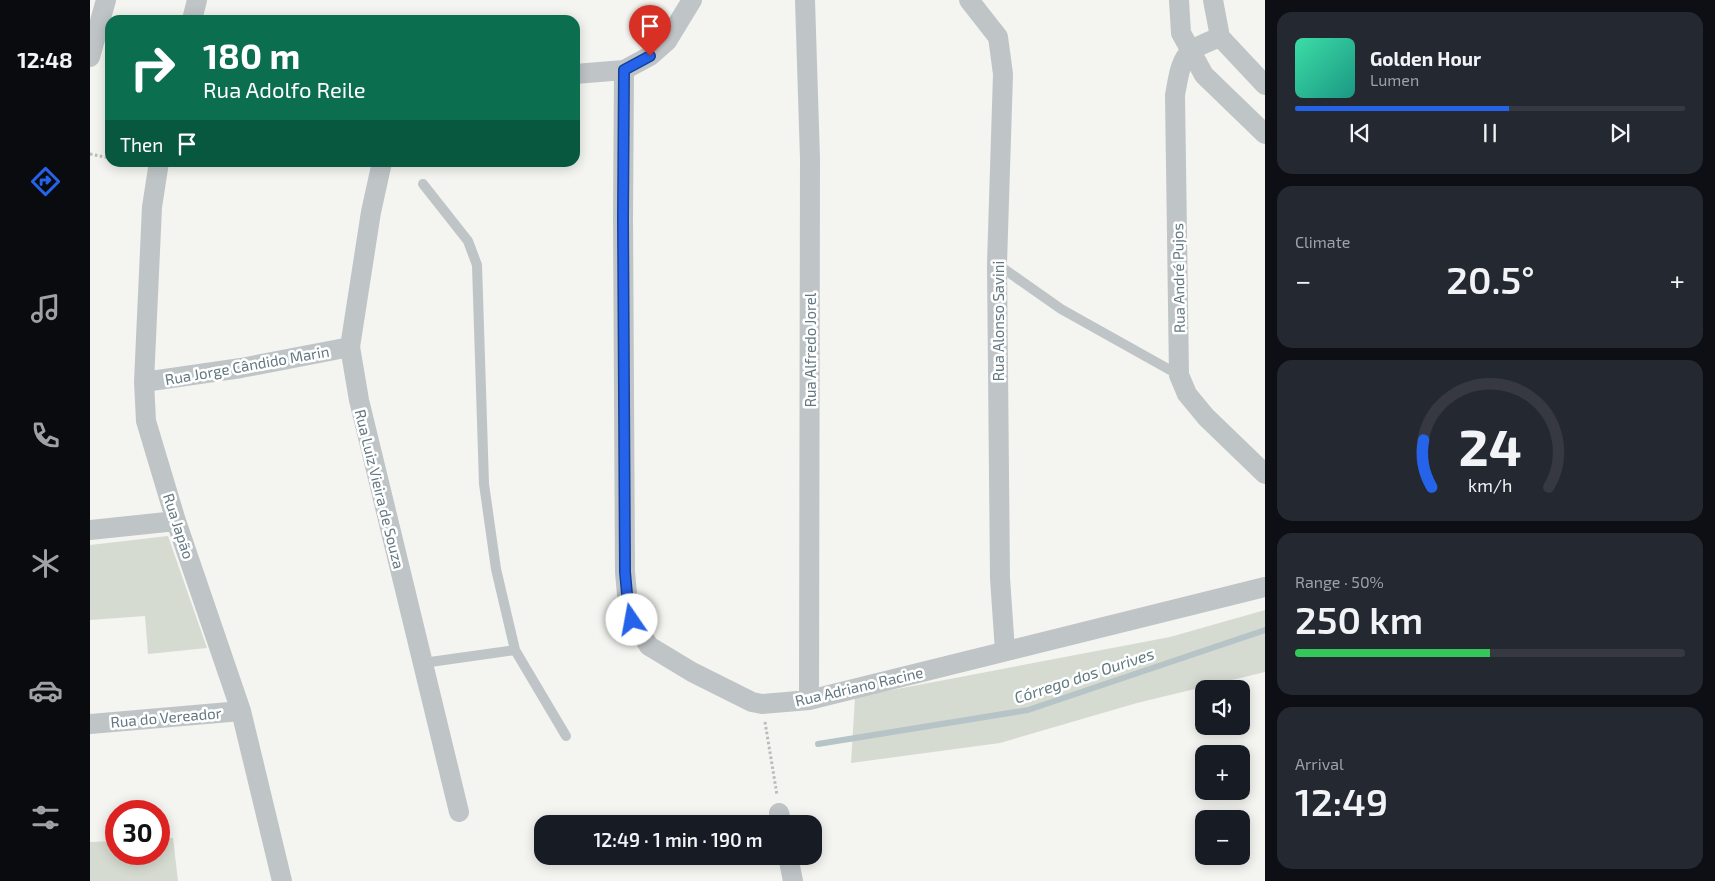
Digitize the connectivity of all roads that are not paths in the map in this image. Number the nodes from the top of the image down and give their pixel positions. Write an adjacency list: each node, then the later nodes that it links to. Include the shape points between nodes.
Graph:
1 (106, 0): 11 (street)
2 (197, 0): 8 (street)
3 (692, 0): 12 (street, via 667,41 650,56)
4 (805, 0): 30 (street, Rua Alfredo Jorel, via 810,159)
5 (969, 0): 19 (street, Rua Alonso Savini, via 998,37 1003,74)
6 (1179, 0): 10 (street, via 1181,33)
7 (1213, 0): 9 (street)
8 (193, 15)
9 (1220, 37): 10 (street); 14 (street)
10 (1190, 51): 15 (street, via 1204,75); 21 (street, Rua André Pujos, via 1183,61 1175,95)
11 (90, 57)
12 (624, 70): 13 (street); 30 (street, Rua Adriano Racine, via 625,563 632,620 650,646 692,672 752,702)
13 (580, 74)
14 (1265, 85)
15 (1265, 134)
16 (158, 167): 22 (street, Rua Japão, via 152,206)
17 (381, 167): 20 (street, Rua Luiz Vieira de Souza)
18 (423, 184): 27 (lane, via 468,241 477,265 484,484 496,570)
19 (997, 264): 21 (lane, via 1061,308); 28 (street, Rua Alonso Savini, via 1000,578)
20 (350, 347): 22 (street, Rua Jorge Cândido Marin); 29 (street, Rua Luiz Vieira de Souza, via 359,400)
21 (1179, 374): 23 (street, Rua André Pujos, via 1187,394 1206,417)
22 (144, 382): 24 (street, Rua Japão, via 146,420)
23 (1265, 474)
24 (176, 521): 25 (street); 31 (street, Rua Japão)
25 (90, 530)
26 (1265, 587): 28 (street, Rua Adriano Racine)
27 (515, 650): 29 (lane); 33 (lane)
28 (1005, 651): 30 (street, Rua Adriano Racine)
29 (423, 663): 34 (street, Rua Luiz Vieira de Souza)
30 (810, 700)
31 (241, 711): 32 (street, Rua do Vereador); 36 (street, Rua Japão)
32 (90, 724)
33 (566, 736)
34 (459, 812)
35 (790, 865): 37 (street)
36 (282, 881)
37 (793, 881)

